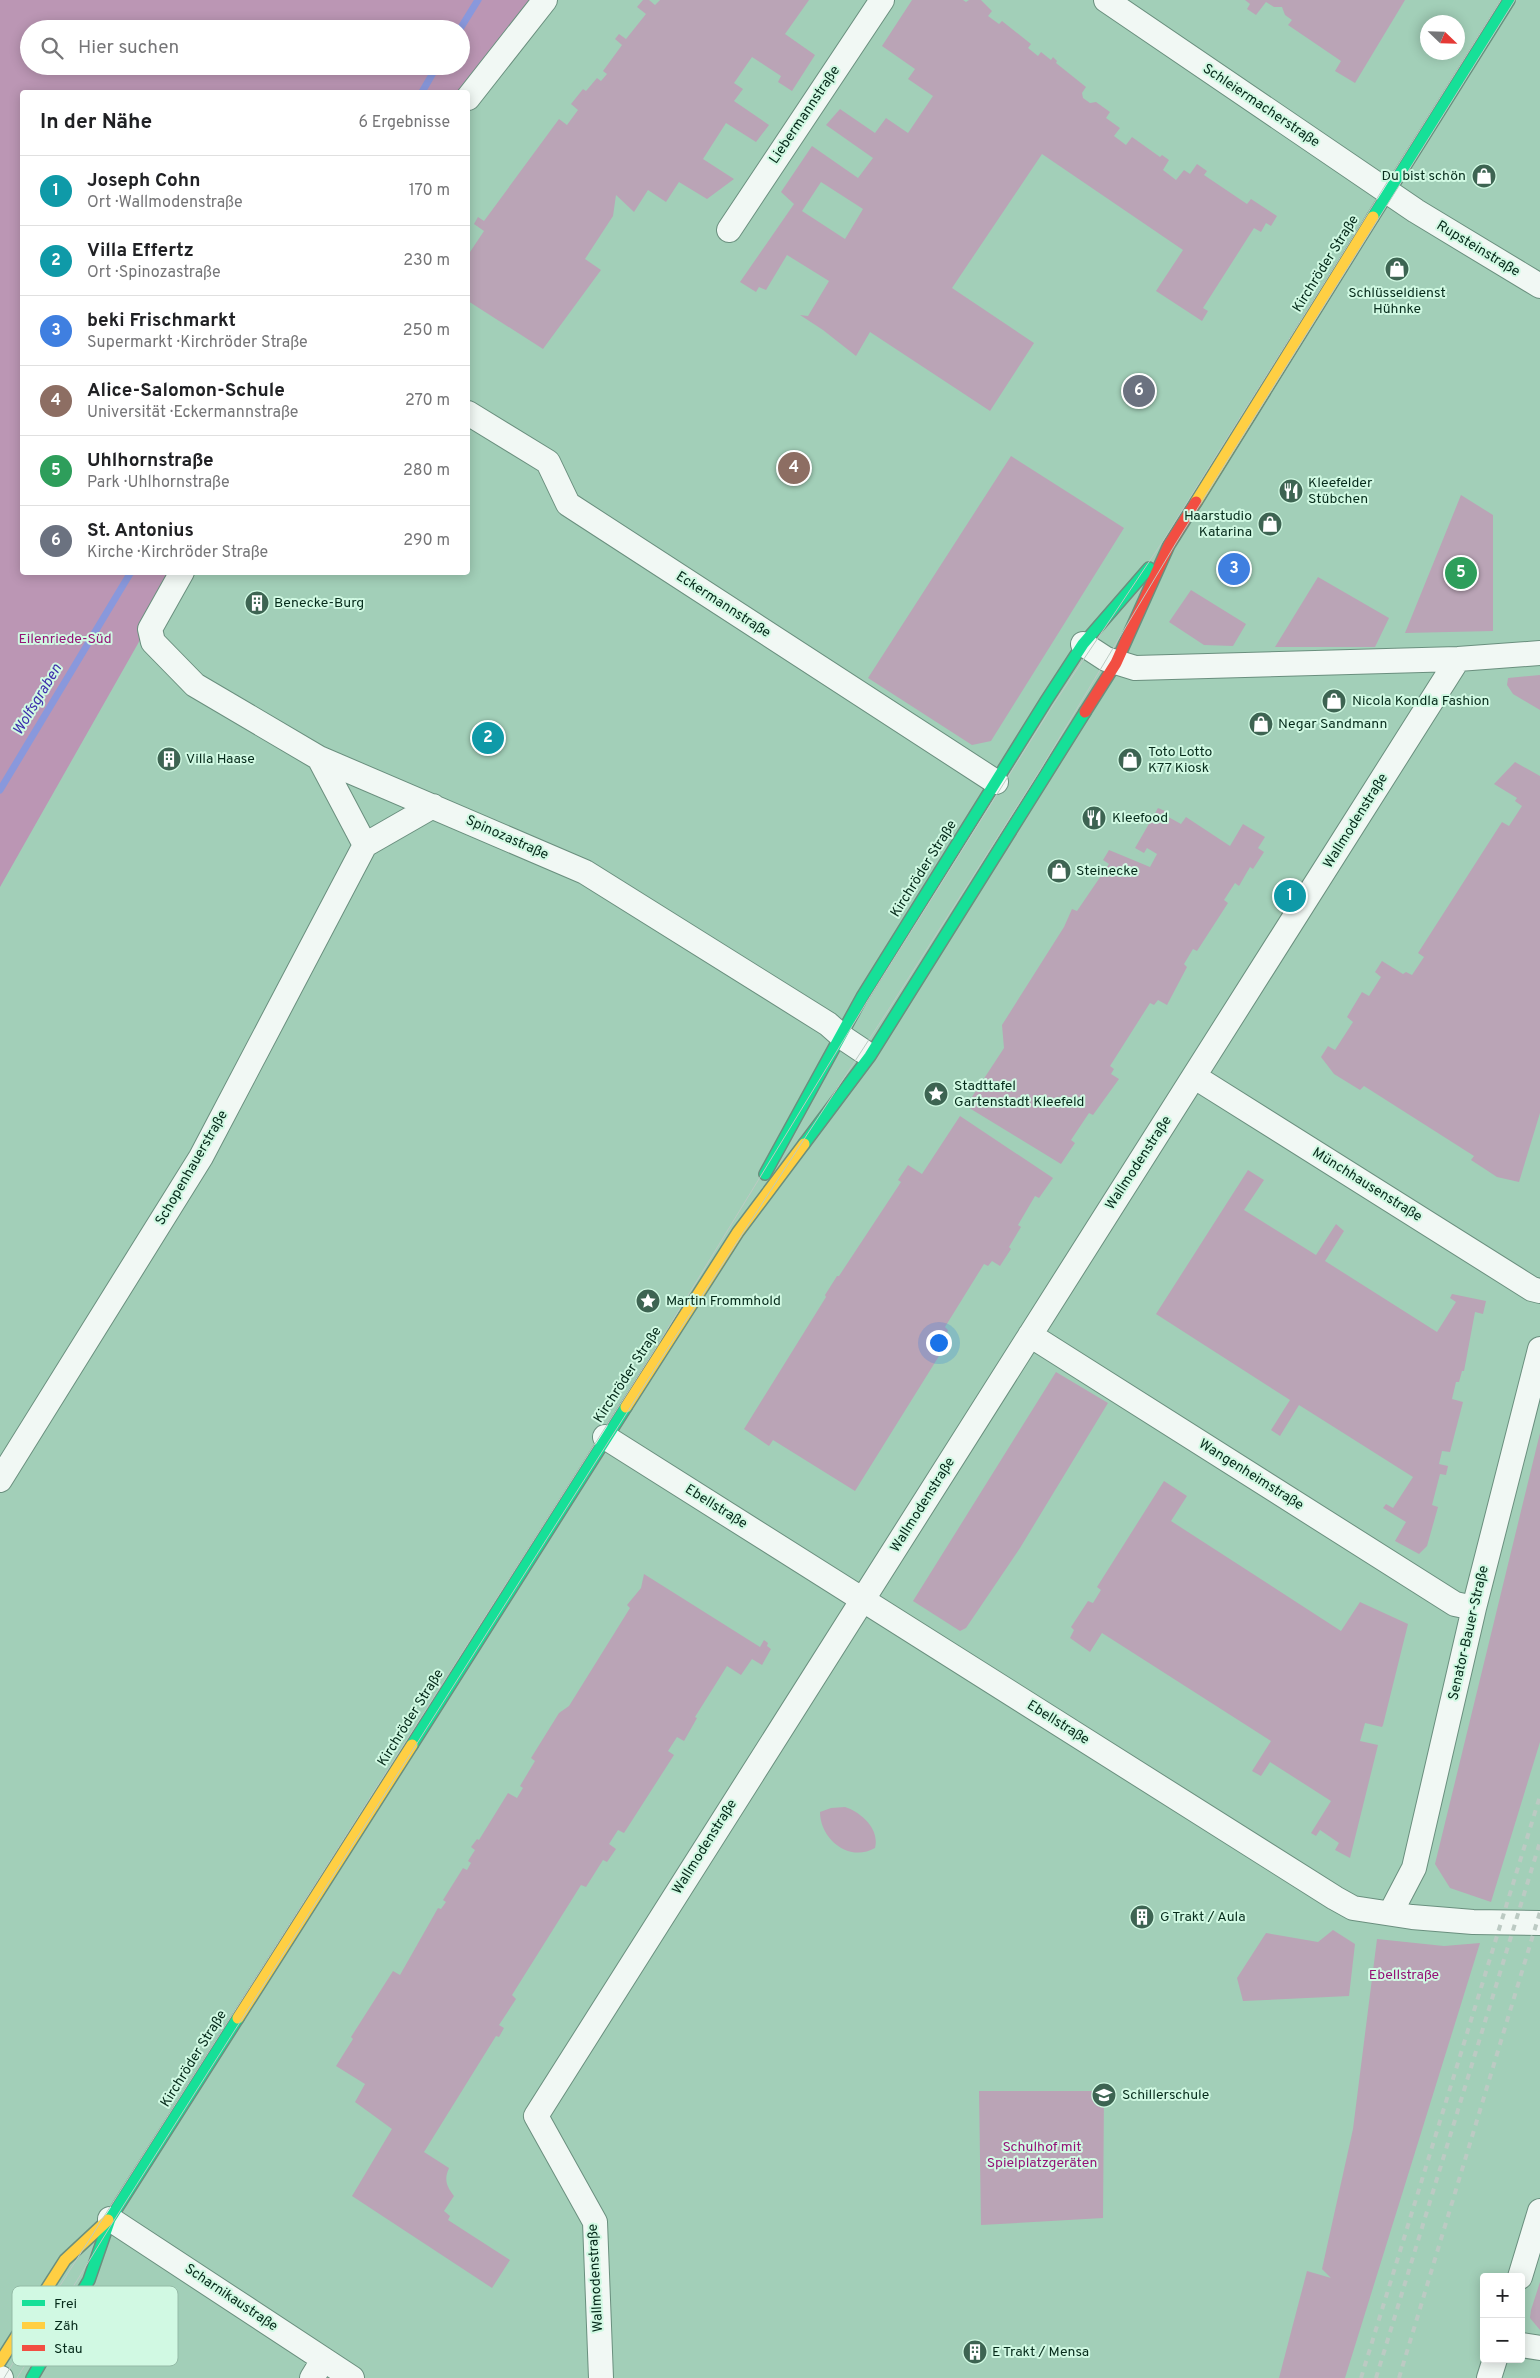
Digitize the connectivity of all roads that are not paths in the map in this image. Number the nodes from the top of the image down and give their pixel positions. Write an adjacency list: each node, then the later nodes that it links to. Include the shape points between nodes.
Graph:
1 (545, 0): 5 (street)
2 (882, 0): 8 (street, Liebermannstraße)
3 (1106, 0): 6 (street, Schleiermacherstraße)
4 (1509, 0): 6 (main road, Kirchröder Straße)
5 (470, 95)
6 (1389, 192): 7 (street, Schleiermacherstraße); 11 (main road, Kirchröder Straße)
7 (1416, 211): 9 (street, Rupsteinstraße)
8 (729, 230)
9 (1540, 286)
10 (470, 414): 18 (street, Eckermannstraße, via 548,462 568,504)
11 (1169, 545): 13 (main road, Kirchröder Straße); 16 (main road, Kirchröder Straße)
12 (180, 575): 17 (street, Spinozastraße, via 150,629 153,642 195,685)
13 (1083, 644): 16 (street); 18 (main road, Kirchröder Straße)
14 (1540, 653): 15 (street)
15 (1458, 660): 16 (street, via 1135,668); 23 (street, Wallmodenstraße)
16 (1116, 663): 24 (main road, Kirchröder Straße, via 870,1056)
17 (319, 758): 19 (street, Spinozastraße); 20 (street)
18 (996, 782): 21 (main road, Kirchröder Straße)
19 (433, 806): 20 (street); 21 (street, Spinozastraße, via 585,872 828,1024)
20 (365, 845): 29 (street, Schopenhauerstraße, via 201,1157)
21 (840, 1035): 22 (street, Spinozastraße); 24 (main road, Kirchröder Straße, via 775,1154)
22 (863, 1051)
23 (1194, 1077): 25 (street, Münchhausenstraße, via 1532,1289); 26 (street, Wallmodenstraße)
24 (738, 1232): 28 (main road, Kirchröder Straße)
25 (1540, 1291)
26 (1030, 1334): 30 (street, Wallmodenstraße); 31 (street, Wangenheimstraße, via 1455,1604)
27 (1540, 1350): 31 (street, Senator-Bauer-Straße)
28 (605, 1437): 30 (street, Ebellstraße); 35 (main road, Kirchröder Straße)
29 (0, 1480)
30 (864, 1600): 32 (street, Ebellstraße, via 1335,1898 1353,1908); 48 (street, Wallmodenstraße, via 536,2116 596,2222)
31 (1474, 1608): 32 (street, Senator-Bauer-Straße, via 1414,1868)
32 (1391, 1912): 33 (street, Ebellstraße, via 1431,1919)
33 (1540, 1923)
34 (1540, 2211): 36 (street)
35 (110, 2219): 37 (main road, Kirchröder Straße, via 65,2260); 38 (main road, Kirchröder Straße); 45 (street, Scharnikaustraße)
36 (1521, 2273)
37 (48, 2286)
38 (86, 2286)
39 (12, 2343): 42 (main road, Kirchröder Straße)
40 (1525, 2346): 41 (street)
41 (1540, 2348)
42 (0, 2362)
43 (1494, 2363): 49 (street)
44 (39, 2366): 46 (main road, Kirchröder Straße)
45 (318, 2369): 47 (street, Scharnikaustraße)
46 (32, 2378)
47 (352, 2378)
48 (601, 2378)
49 (1489, 2378)

